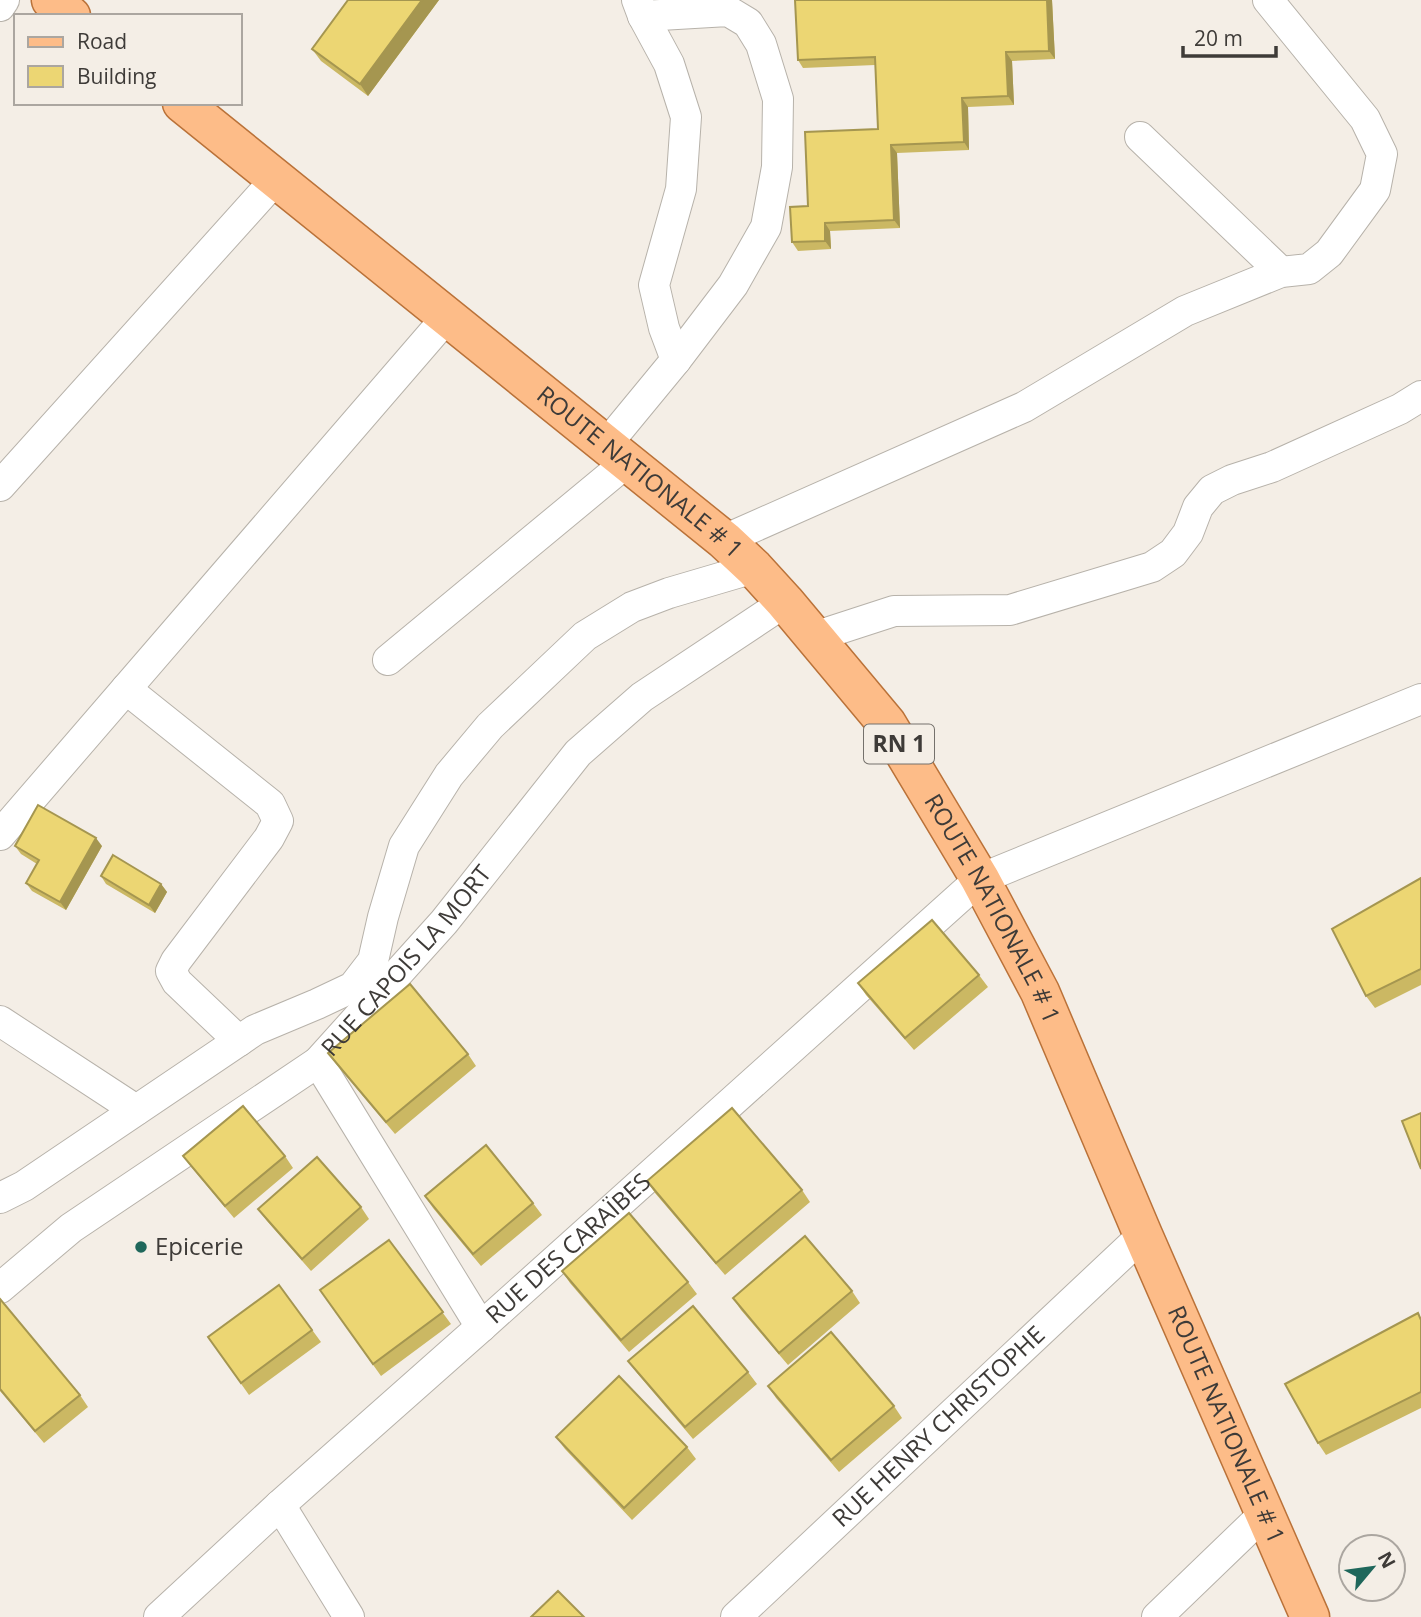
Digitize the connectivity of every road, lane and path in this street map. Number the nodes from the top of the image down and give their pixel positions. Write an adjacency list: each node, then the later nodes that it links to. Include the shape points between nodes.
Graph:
1 (4, 0): 4 (street)
2 (51, 0): 6 (main road)
3 (1268, 0): 10 (street, via 1364,120 1382,154 1375,190 1329,253 1309,269)
4 (0, 6)
5 (640, 8): 12 (street, via 669,64 686,117 681,189 654,285); 12 (street, via 728,10 748,23 761,44 778,99 777,167 766,227 733,285)
6 (68, 14)
7 (184, 105): 9 (main road, ROUTE NATIONALE # 1 / RN 1)
8 (1140, 137): 10 (street)
9 (276, 179): 11 (main road, ROUTE NATIONALE # 1 / RN 1); 15 (street)
10 (1281, 272): 16 (street, via 1185,311 1024,407)
11 (447, 317): 14 (main road, ROUTE NATIONALE # 1 / RN 1); 21 (street)
12 (676, 360): 14 (street)
13 (1421, 396): 19 (street, via 1272,467 1212,490 1173,553 1152,567 1010,610 894,611)
14 (617, 454): 16 (main road, ROUTE NATIONALE # 1 / RN 1); 20 (street)
15 (0, 486)
16 (724, 540): 17 (main road, ROUTE NATIONALE # 1 / RN 1)
17 (754, 568): 18 (main road, ROUTE NATIONALE # 1 / RN 1); 26 (street, via 632,607 585,636 490,726 449,775 404,846 373,961 353,986)
18 (785, 602): 19 (main road, ROUTE NATIONALE # 1 / RN 1); 27 (street, RUE CAPOIS LA MORT, via 642,697 578,753 444,922)
19 (814, 637): 24 (main road, ROUTE NATIONALE # 1 / RN 1, via 887,724)
20 (388, 660)
21 (126, 689): 23 (street); 26 (street, via 270,804 278,821 171,971)
22 (1421, 699): 24 (street, RUE DES CARAÏBES)
23 (0, 835)
24 (980, 879): 30 (main road, ROUTE NATIONALE # 1 / RN 1, via 1040,992); 32 (street, RUE DES CARAÏBES)
25 (0, 1021): 28 (street)
26 (239, 1041): 28 (street)
27 (318, 1062): 31 (street, RUE CAPOIS LA MORT, via 71,1228); 32 (street)
28 (136, 1110): 29 (street)
29 (0, 1198)
30 (1143, 1236): 34 (main road, ROUTE NATIONALE # 1 / RN 1); 37 (street, RUE HENRY CHRISTOPHE)
31 (0, 1288)
32 (481, 1327): 33 (street, RUE DES CARAÏBES)
33 (280, 1504): 35 (street, RUE DES CARAÏBES); 36 (street)
34 (1264, 1514): 38 (street); 39 (main road, ROUTE NATIONALE # 1 / RN 1)
35 (159, 1617)
36 (349, 1617)
37 (736, 1617)
38 (1157, 1617)
39 (1310, 1617)

